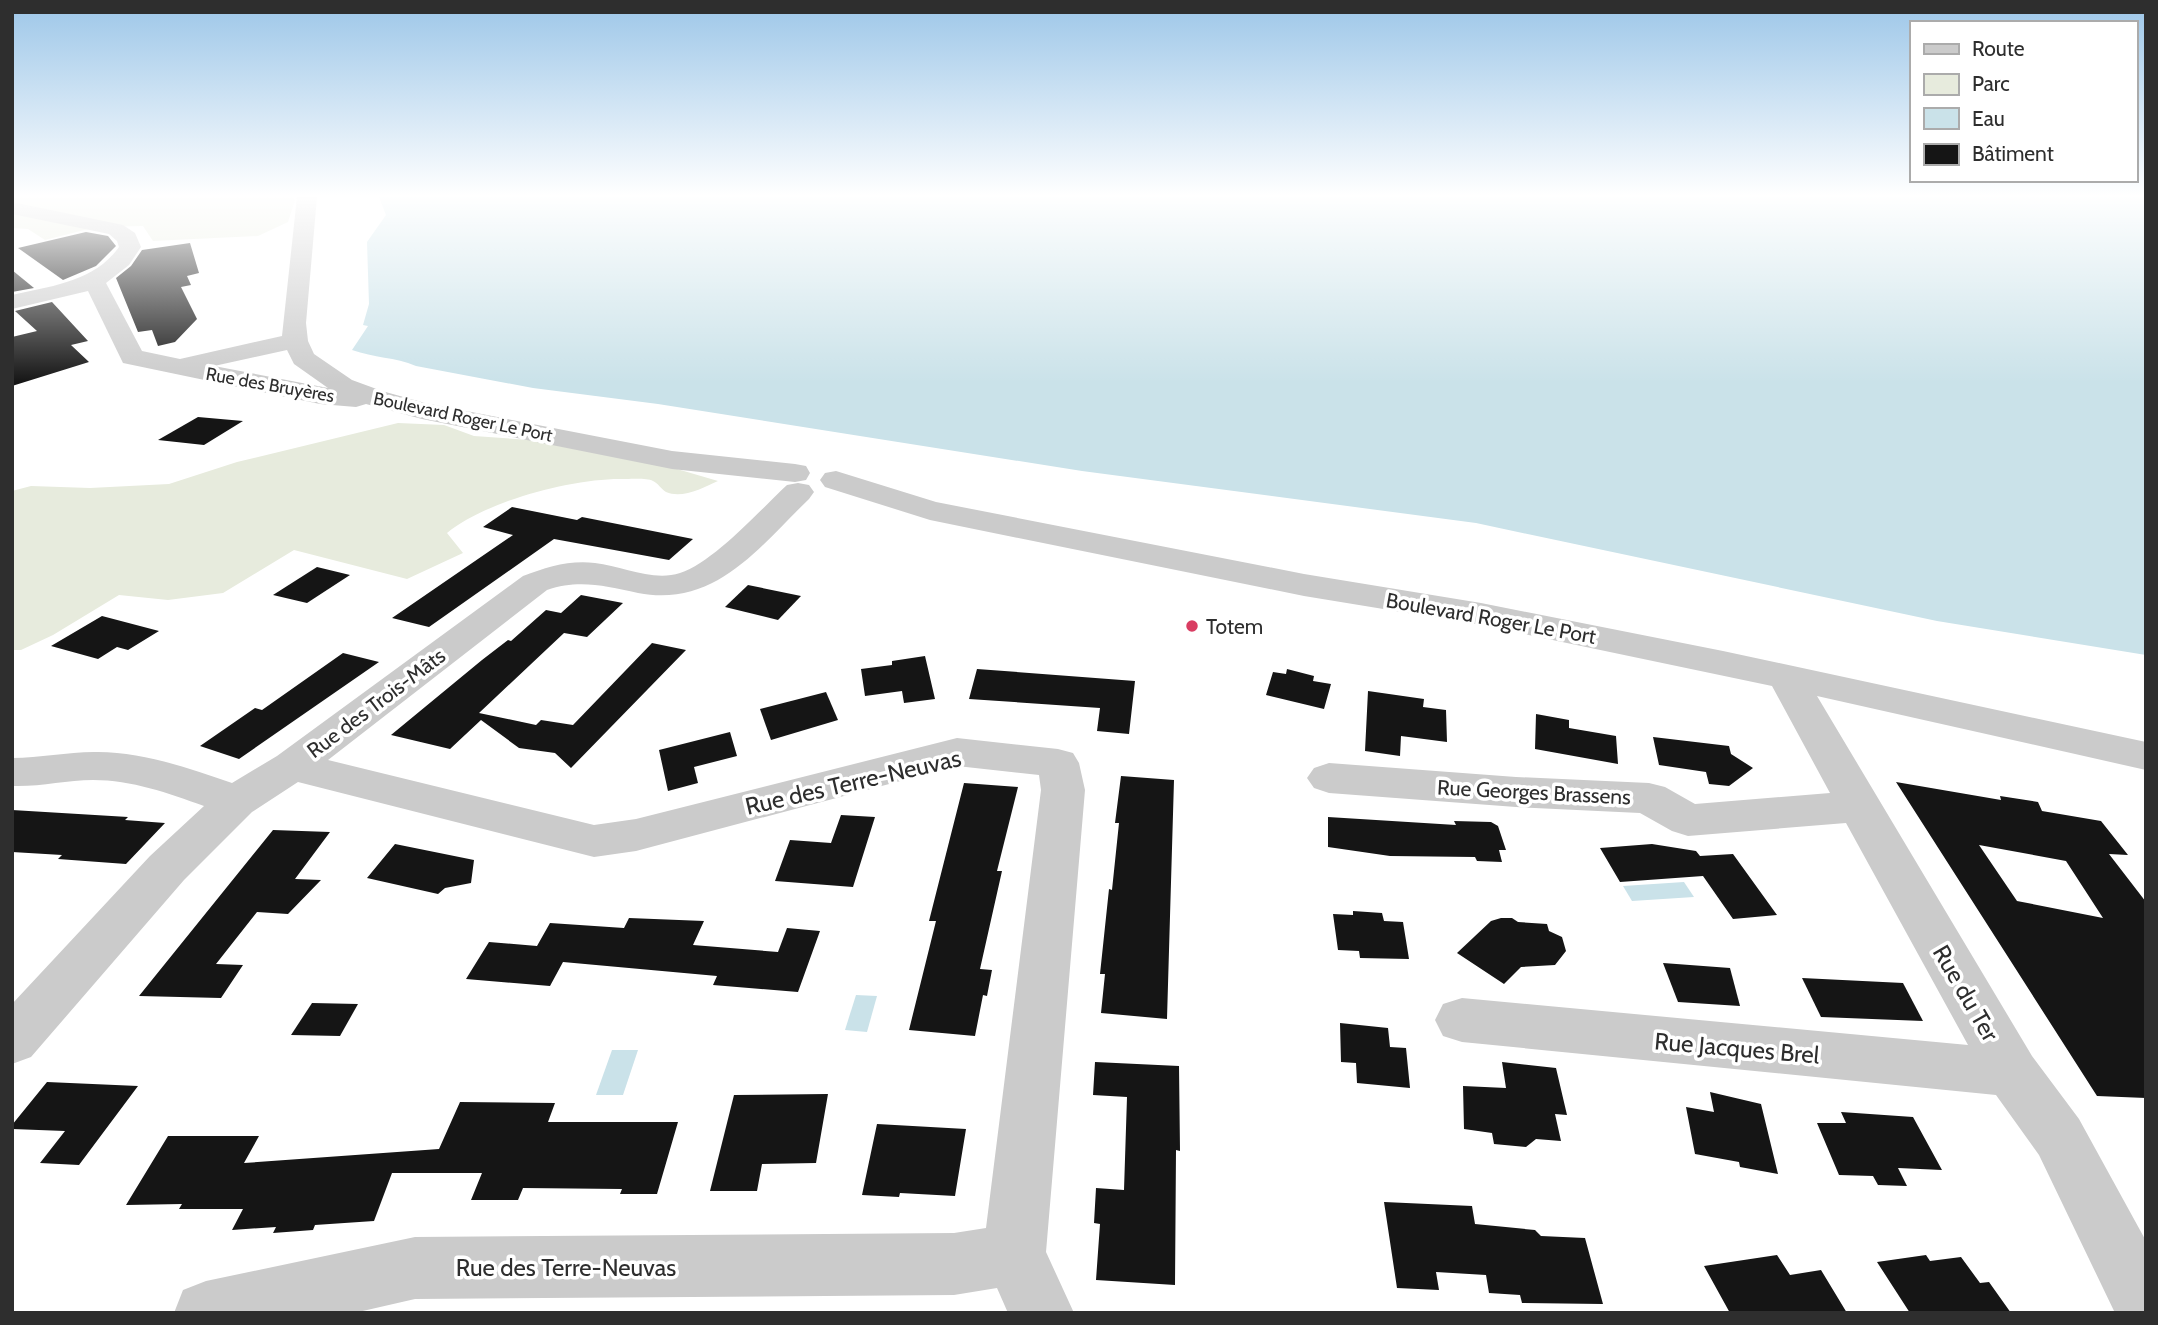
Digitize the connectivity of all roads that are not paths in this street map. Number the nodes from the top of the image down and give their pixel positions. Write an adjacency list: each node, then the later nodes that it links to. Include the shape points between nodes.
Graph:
1 (122, 259): 3 (street)
2 (301, 259): 5 (street)
3 (92, 283): 4 (street); 6 (street, Rue des Bruyères, via 99,288 132,357)
4 (12, 302)
5 (295, 341): 6 (street, Rue des Bruyères); 7 (street, Boulevard Roger Le Port, via 303,358 326,376)
6 (169, 366): 7 (street, Rue des Bruyères, via 320,396)
7 (372, 397): 8 (street, Boulevard Roger Le Port, via 672,460)
8 (810, 482): 9 (street, Boulevard Roger Le Port, via 930,510); 11 (street, Rue des Trois-Mâts, via 716,566 691,581 666,586 578,570 535,583)
9 (1787, 678): 10 (street, Boulevard Roger Le Port); 15 (street, Rue du Ter)
10 (2146, 756)
11 (292, 766): 14 (street, Rue des Trois-Mâts); 19 (street, Rue des Terre-Neuvas, via 594,841 636,835 957,752 1058,763 1063,790)
12 (12, 772): 14 (street, via 104,766 166,777)
13 (1329, 778): 15 (street, Rue Georges Brassens, via 1649,798 1688,820)
14 (236, 801): 17 (street, Rue des Trois-Mâts, via 167,868)
15 (1860, 806): 18 (street, Rue du Ter)
16 (1462, 1020): 18 (street, Rue Jacques Brel)
17 (12, 1041)
18 (2012, 1073): 20 (street, Rue du Ter, via 2059,1137)
19 (1014, 1255): 21 (street, Rue des Terre-Neuvas, via 954,1264 415,1268); 22 (street)
20 (2146, 1306)
21 (206, 1313)
22 (1042, 1313)

